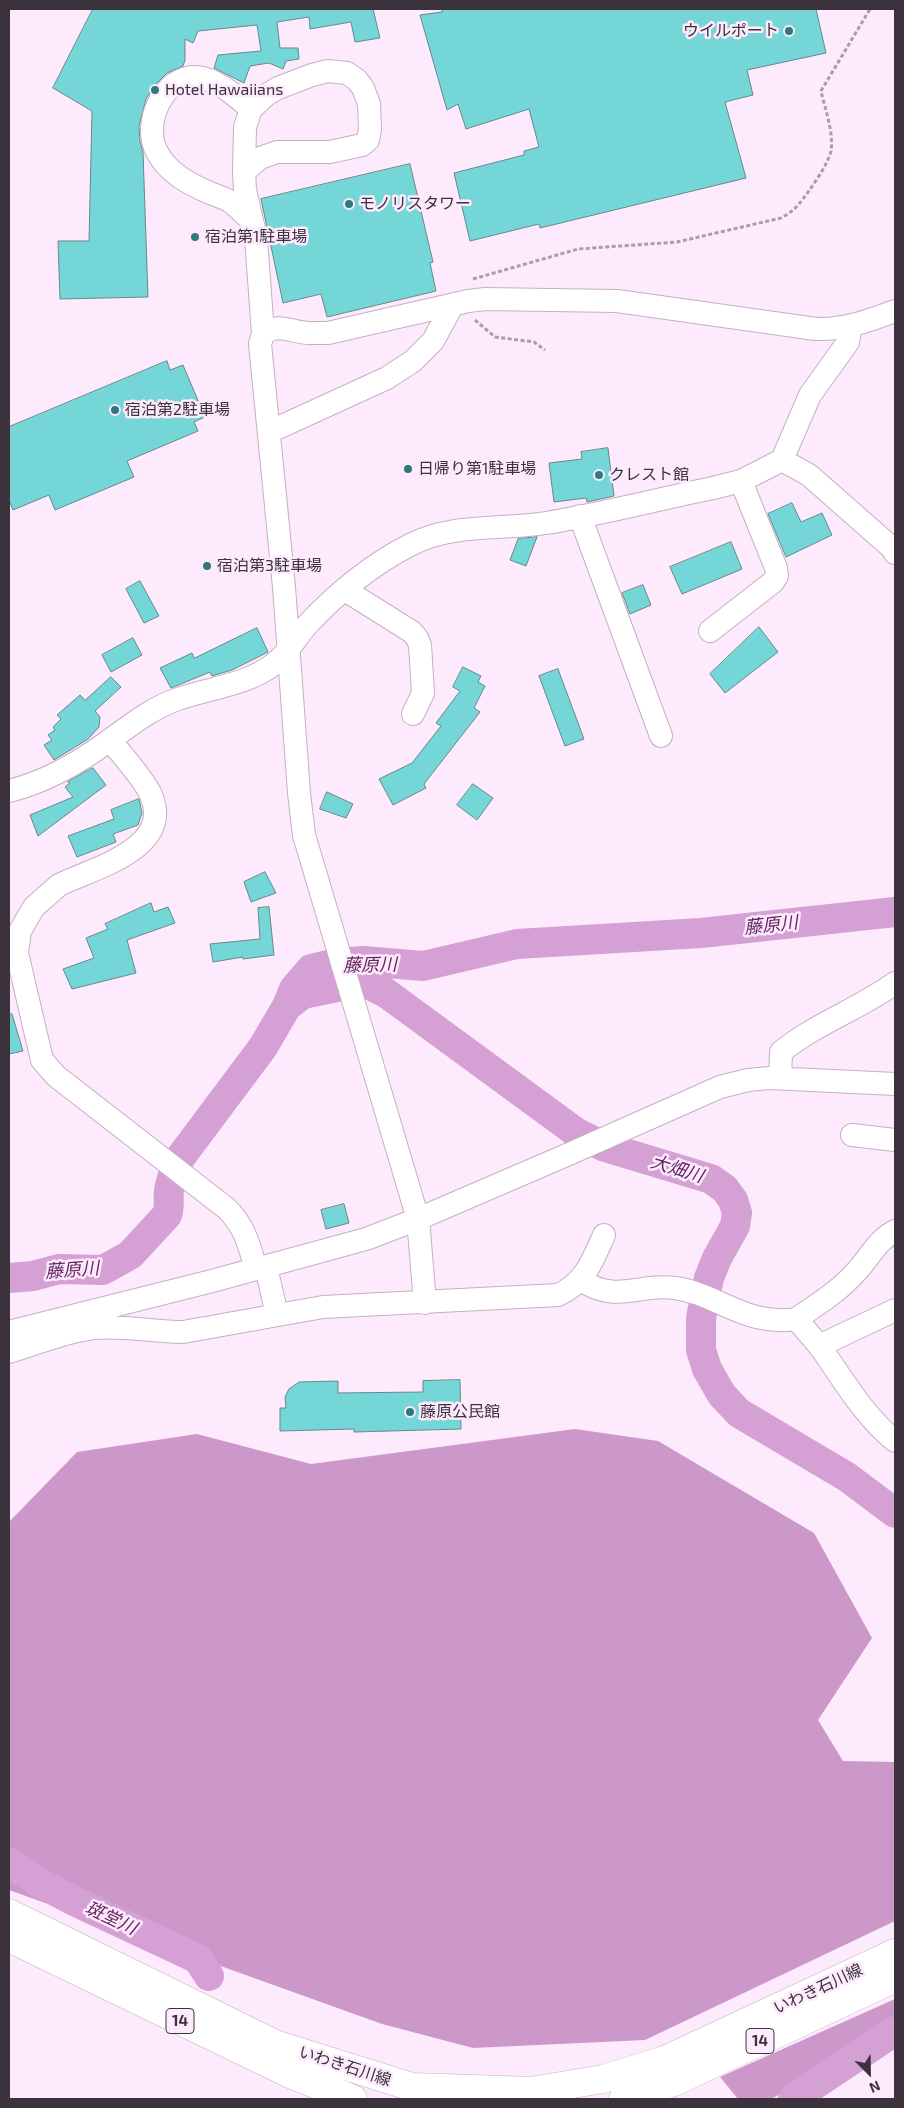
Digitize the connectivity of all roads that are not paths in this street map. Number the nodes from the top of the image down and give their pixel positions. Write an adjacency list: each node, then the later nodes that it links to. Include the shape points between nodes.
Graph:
1 (252, 109): 2 (street, via 245,127); 2 (street, via 266,95 292,82 328,71 347,73 357,80 367,96 370,130 368,140 362,145 330,152 278,152 260,158); 3 (street, via 224,87 198,77 182,79 172,84 151,123 157,152 173,172 188,183 230,202)
2 (244, 172): 3 (street)
3 (251, 220): 7 (street, via 256,238)
4 (452, 306): 6 (street, via 485,299 617,301 816,330); 7 (street, via 328,333 270,328); 8 (street, via 433,341 413,361 387,378)
5 (895, 311): 6 (street)
6 (851, 327): 9 (street, via 848,342 810,396)
7 (263, 334): 8 (street, via 260,344)
8 (269, 432): 15 (street)
9 (782, 460): 10 (street); 12 (street, via 809,475)
10 (740, 481): 11 (street); 14 (street, via 777,576)
11 (580, 516): 13 (street, via 428,537 397,552); 17 (street)
12 (895, 554)
13 (345, 590): 15 (street, via 307,625); 16 (street, via 417,638 423,692)
14 (710, 631)
15 (288, 650): 18 (street, via 275,664 252,676 149,711); 25 (street, via 304,835)
16 (413, 714)
17 (661, 736)
18 (110, 740): 19 (street, via 32,786); 28 (street, via 151,795 154,822 150,833 131,852 58,885 34,907 20,931 17,953 42,1060 56,1076 237,1218)
19 (10, 786)
20 (895, 983): 21 (street, via 781,1052)
21 (780, 1078): 22 (street); 25 (street, via 748,1080 720,1087)
22 (895, 1084)
23 (852, 1135): 24 (street)
24 (895, 1140)
25 (418, 1219): 28 (street, via 366,1239); 30 (street)
26 (895, 1231): 33 (street, via 882,1239 854,1275)
27 (604, 1234): 29 (street)
28 (261, 1268): 32 (street); 34 (street)
29 (582, 1280): 30 (street, via 558,1295); 33 (street, via 605,1292 676,1288 764,1319)
30 (425, 1303): 32 (street, via 323,1307)
31 (895, 1310): 35 (street)
32 (277, 1315): 36 (street, via 183,1332 94,1328)
33 (796, 1319): 35 (street)
34 (9, 1332)
35 (819, 1346): 37 (street, via 876,1424)
36 (9, 1352)
37 (895, 1441)
38 (9, 1913): 42 (main road, いわき石川線 / 14, via 275,2044 412,2087)
39 (9, 1938): 43 (main road, いわき石川線 / 14, via 290,2074)
40 (895, 1953): 42 (main road, いわき石川線 / 14, via 665,2060 603,2079)
41 (895, 1978): 44 (main road, いわき石川線 / 14, via 674,2082)
42 (531, 2095)
43 (353, 2099)
44 (623, 2099)

